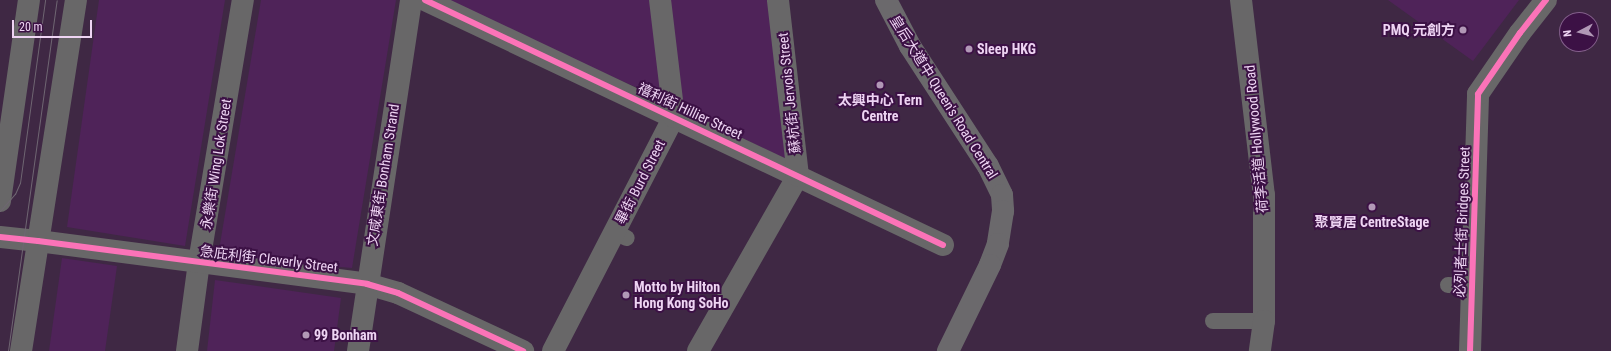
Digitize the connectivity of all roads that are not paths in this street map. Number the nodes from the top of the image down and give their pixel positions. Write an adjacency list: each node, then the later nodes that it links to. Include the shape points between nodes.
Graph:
1 (29, 0): 13 (street)
2 (76, 0): 15 (street)
3 (243, 0): 17 (street, 永樂街 Wing Lok Street)
4 (411, 0): 18 (street, 文咸東街 Bonham Strand)
5 (425, 0): 11 (street, 禧利街 Hillier Street)
6 (660, 0): 11 (street)
7 (778, 0): 12 (street, 蘇杭街 Jervois Street)
8 (886, 0): 29 (main road, 皇后大道中 Queen's Road Central, via 910,46 988,166 1002,195 1003,211 998,244)
9 (1242, 0): 22 (street, 荷李活道 Hollywood Road, via 1264,194)
10 (1546, 0): 20 (street, 必列者士街 Bridges Street, via 1478,94)
11 (674, 117): 12 (street, 禧利街 Hillier Street); 27 (street, 畢街 Burd Street, via 621,235)
12 (798, 176): 16 (street, 禧利街 Hillier Street); 28 (street)
13 (0, 201)
14 (0, 237): 15 (street, 急庇利街 Cleverly Street)
15 (38, 240): 17 (street, 急庇利街 Cleverly Street); 23 (street)
16 (943, 245)
17 (199, 262): 18 (street, 急庇利街 Cleverly Street); 24 (street, 永樂街 Wing Lok Street)
18 (367, 284): 25 (street, 文咸東街 Bonham Strand); 26 (street, 急庇利街 Cleverly Street, via 398,293)
19 (1448, 285): 20 (lane)
20 (1472, 286): 31 (street, 必列者士街 Bridges Street)
21 (1213, 321): 22 (lane)
22 (1264, 322): 30 (street, 荷李活道 Hollywood Road)
23 (22, 351)
24 (187, 351)
25 (358, 351)
26 (523, 351)
27 (552, 351)
28 (698, 351)
29 (948, 351)
30 (1260, 351)
31 (1470, 351)

